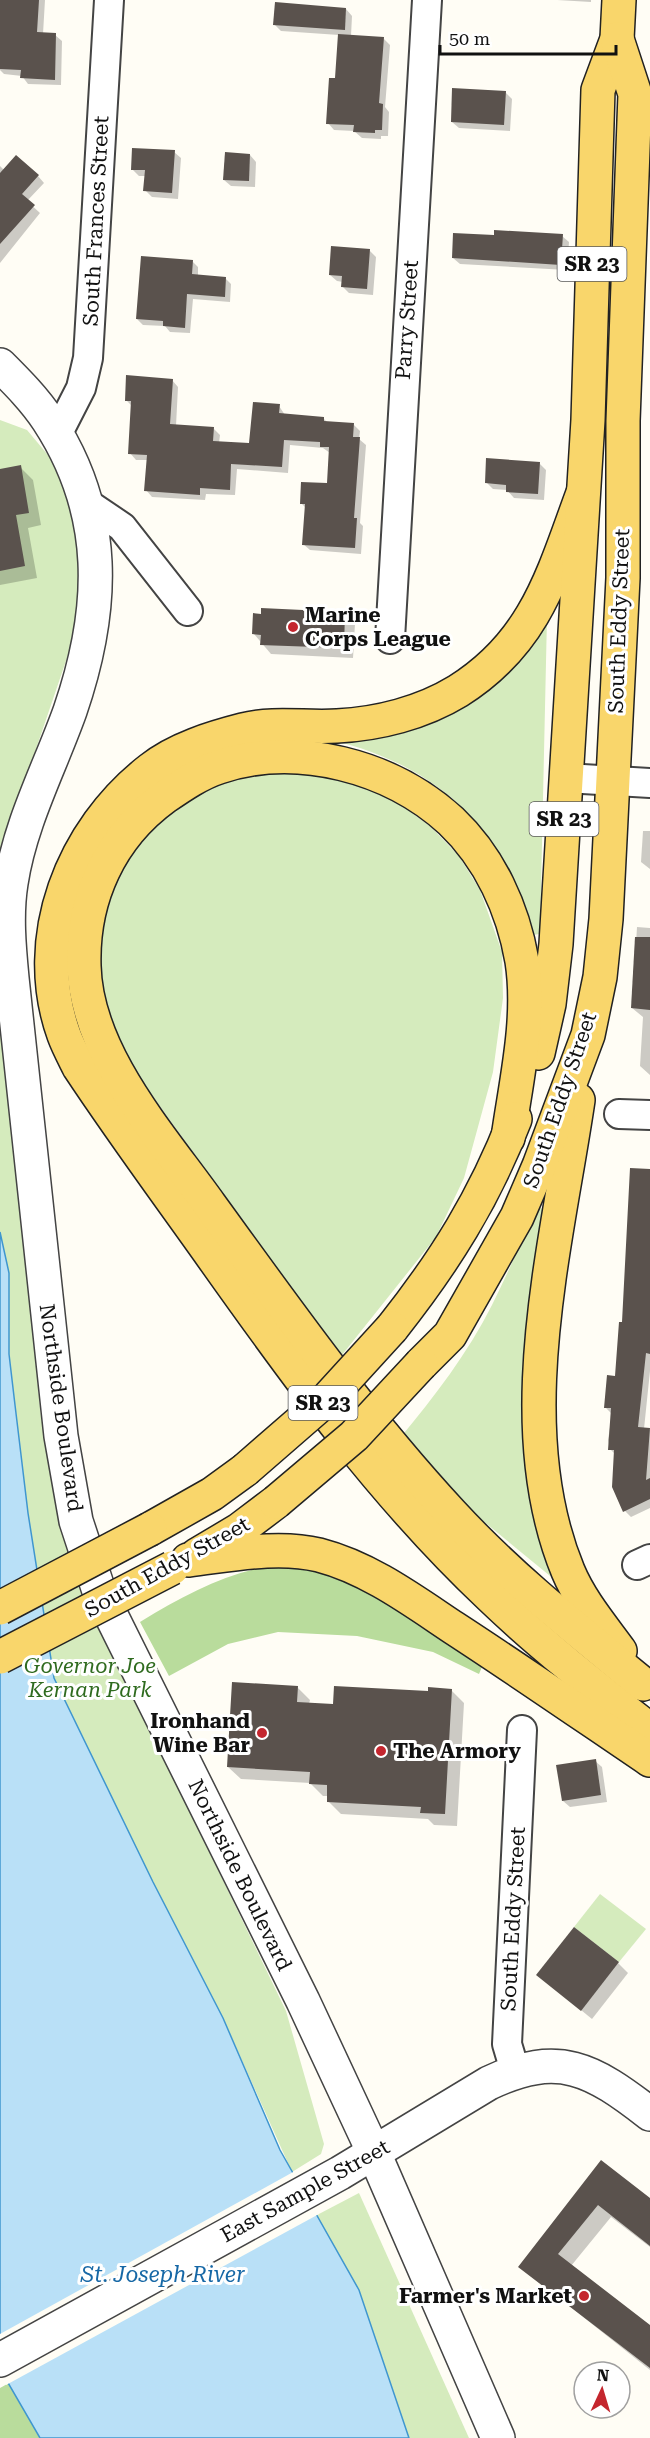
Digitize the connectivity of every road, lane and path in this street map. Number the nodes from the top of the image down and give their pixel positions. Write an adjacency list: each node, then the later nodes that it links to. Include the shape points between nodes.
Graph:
1 (109, 0): 6 (street, South Frances Street, via 88,358 81,388)
2 (427, 0): 10 (street, Parry Street)
3 (620, 0): 4 (main road, South Eddy Street / SR 23)
4 (617, 39): 7 (main road, South Eddy Street / SR 23, via 598,90); 12 (main road, South Eddy Street / SR 23, via 635,94)
5 (0, 365): 6 (street, Northside Boulevard)
6 (57, 435): 8 (street, Northside Boulevard, via 69,455)
7 (583, 494): 11 (main road, South Eddy Street / SR 23); 22 (main road, via 548,588 532,619 508,649 457,691 392,718 337,726 246,729 182,751 152,768 99,824 67,879 52,944 53,975 64,1035 80,1067 294,1372 418,1523 488,1595)
8 (85, 502): 9 (street, via 122,527); 26 (street, Northside Boulevard, via 97,597 91,634 70,711 21,845 11,883 9,933 69,1491 99,1591 303,2001)
9 (188, 611)
10 (390, 639)
11 (566, 778): 12 (street); 17 (main road, South Eddy Street / SR 23, via 549,1004 533,1074)
12 (614, 781): 13 (street); 14 (main road, South Eddy Street / SR 23, via 606,919)
13 (650, 783)
14 (588, 1035): 17 (main road, via 554,1245 544,1341 540,1450 548,1512 569,1572 587,1605 643,1684 569,1624 455,1518 404,1461 313,1347 117,1071 94,1026 84,965 91,899 108,859 127,830 183,784 218,767 254,759 294,757 341,764 378,775 415,793 451,822 498,884 514,926 522,965 525,1005); 18 (main road, South Eddy Street / SR 23, bridge, via 517,1217 450,1335 354,1436 239,1530)
15 (619, 1114): 16 (street)
16 (650, 1116)
17 (508, 1138): 19 (main road, South Eddy Street / SR 23, bridge, via 474,1209 440,1265 392,1328 329,1398 246,1470 212,1494)
18 (180, 1564): 20 (main road, South Eddy Street / SR 23, bridge); 23 (main road, via 293,1551 355,1567 458,1630)
19 (0, 1608)
20 (0, 1657)
21 (522, 1730): 24 (street, South Eddy Street, via 507,2044)
22 (650, 1730)
23 (650, 1760)
24 (515, 2071): 25 (street, East Sample Street, via 552,2065 576,2069 595,2077); 26 (street, East Sample Street)
25 (650, 2114)
26 (374, 2153): 27 (street, East Sample Street); 28 (street, Northside Boulevard)
27 (0, 2360)
28 (498, 2438)

